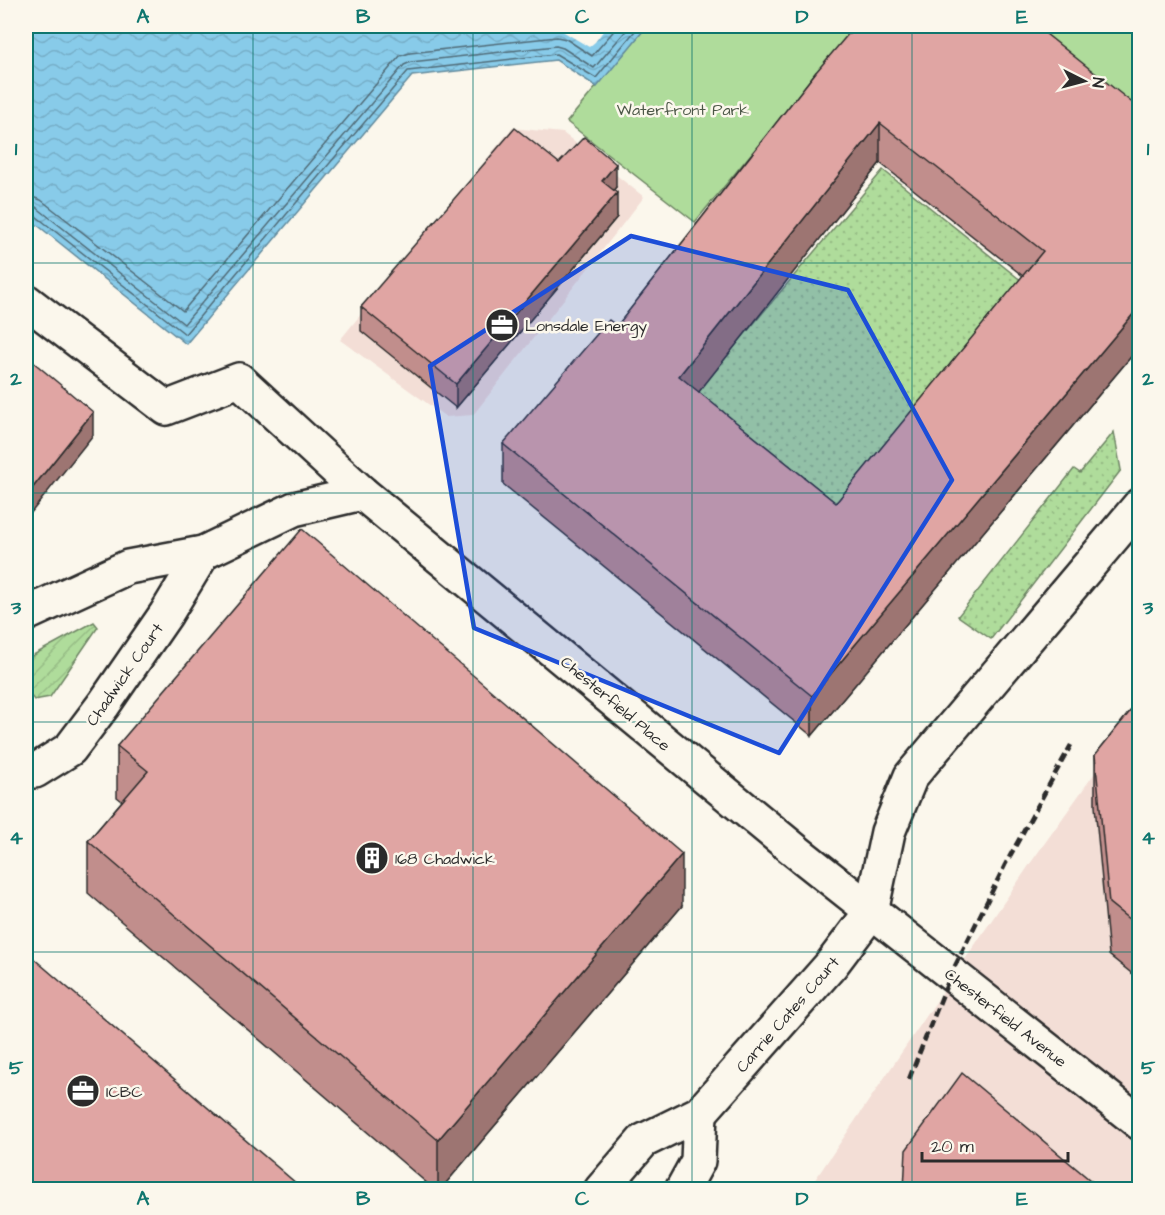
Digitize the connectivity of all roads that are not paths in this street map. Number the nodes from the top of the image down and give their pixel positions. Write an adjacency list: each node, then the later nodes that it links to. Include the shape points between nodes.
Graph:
1 (26, 301): 2 (street, Chesterfield Place, via 166,408 239,380)
2 (362, 493): 4 (street, via 294,510); 7 (street, Chesterfield Place)
3 (1140, 505): 7 (street, via 910,776 888,832)
4 (203, 553): 5 (street, via 128,567); 6 (street, Chadwick Court, via 160,623 70,749 35,771)
5 (26, 614)
6 (26, 770)
7 (871, 912): 8 (street, Carrie Cates Court, via 831,965); 9 (street, Chesterfield Avenue)
8 (700, 1113): 10 (street, Carrie Cates Court, via 643,1141); 11 (street, via 698,1161)
9 (1140, 1123)
10 (601, 1190)
11 (681, 1190)

